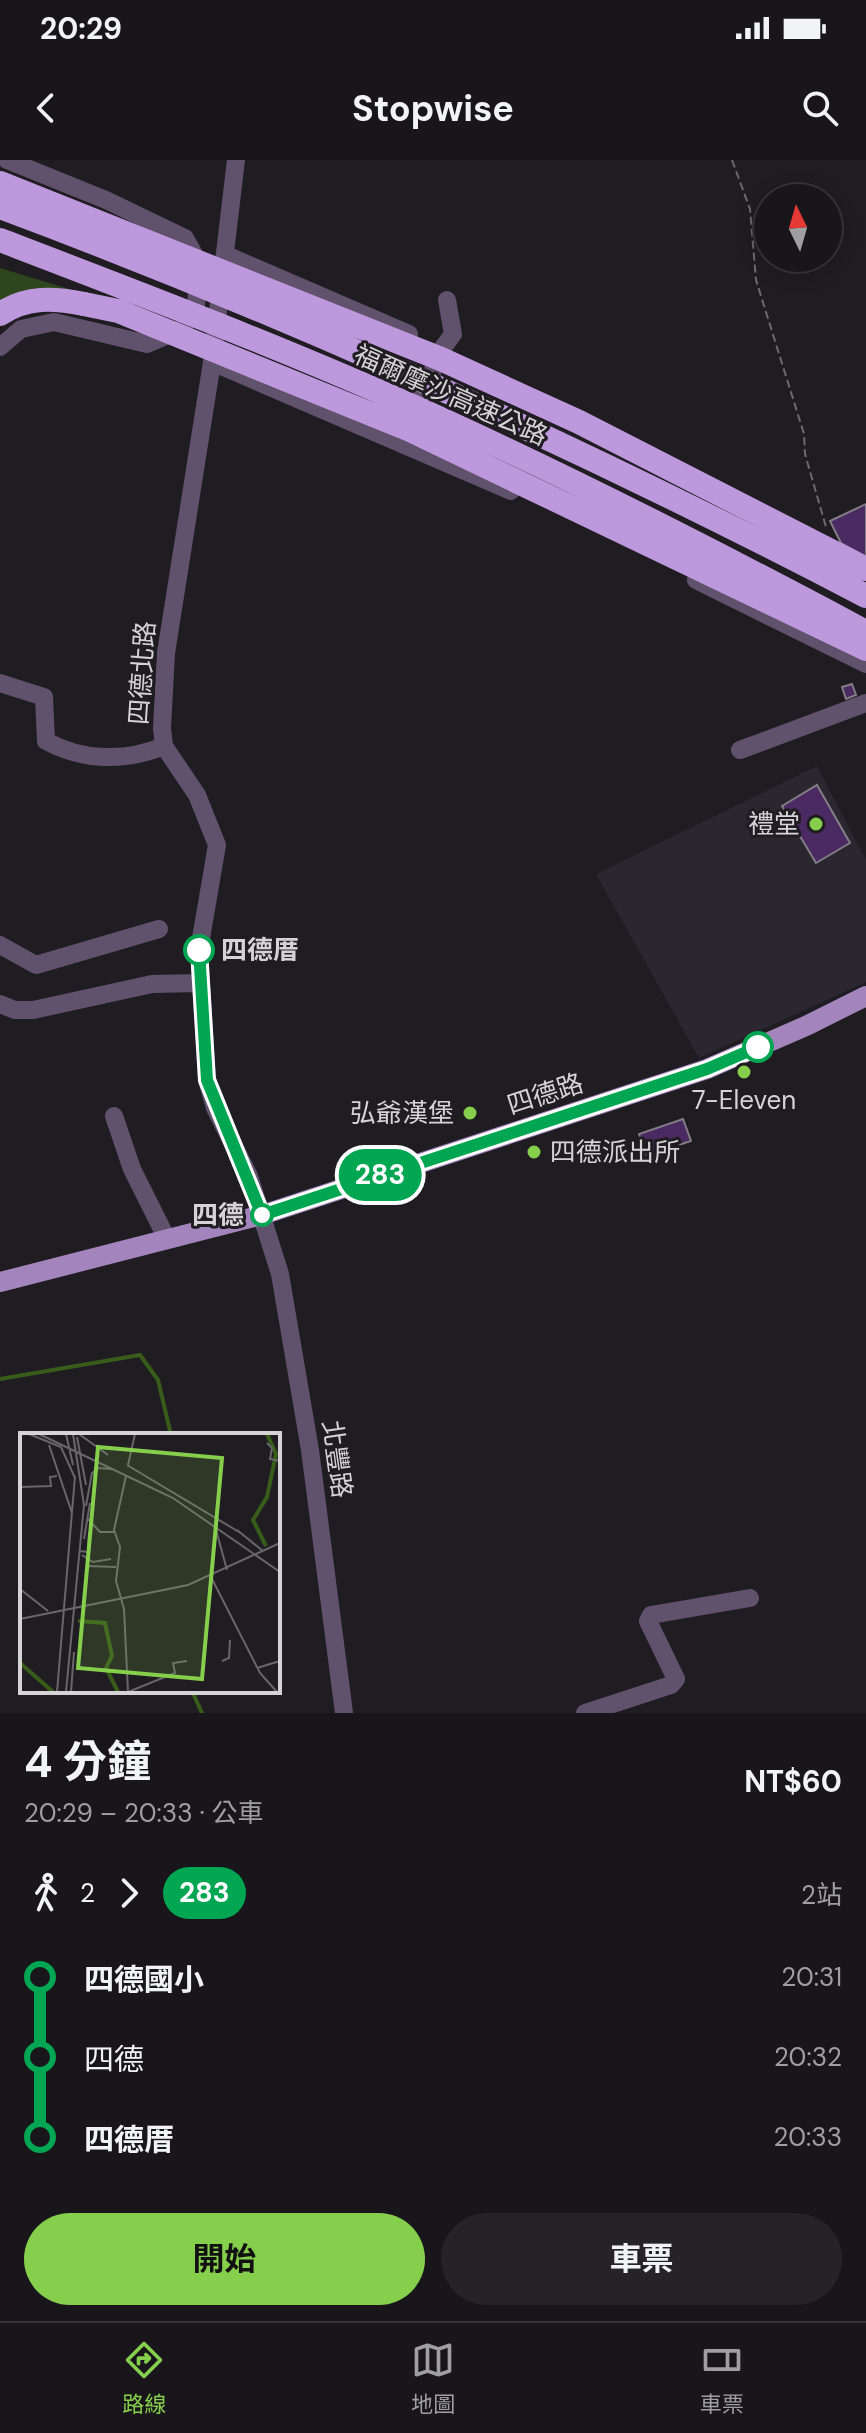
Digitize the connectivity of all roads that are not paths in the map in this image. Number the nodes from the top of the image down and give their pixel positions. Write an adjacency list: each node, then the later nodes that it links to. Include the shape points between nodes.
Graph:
1 (7, 160): 8 (street, via 185,238 195,256)
2 (236, 160): 6 (street, 四德北路)
3 (0, 183): 16 (highway, bridge, via 441,359 593,429)
4 (0, 207): 17 (highway, 福爾摩沙高速公路, bridge, via 170,271 431,382)
5 (0, 240): 18 (highway, 福爾摩沙高速公路, bridge, via 419,409 554,471)
6 (226, 255): 9 (street, 四德北路); 12 (street)
7 (447, 300): 12 (street, via 453,334)
8 (196, 305): 9 (street); 11 (street, via 182,329 147,344 54,322 21,329)
9 (218, 312): 13 (street, 四德北路)
10 (0, 314): 19 (highway, bridge, via 54,298 118,311 410,430)
11 (0, 347)
12 (442, 349): 14 (street); 15 (street)
13 (212, 362): 14 (street); 23 (street, 四德北路, via 166,653)
14 (401, 443): 20 (street, via 532,500)
15 (866, 562)
16 (866, 569)
17 (866, 596)
18 (866, 632)
19 (866, 649)
20 (866, 664)
21 (0, 683): 23 (street, via 44,697 46,741 68,752 126,757)
22 (866, 703): 24 (street)
23 (164, 746): 27 (street, 四德北路, via 197,795 217,845 199,950)
24 (740, 750)
25 (159, 929): 26 (street, via 36,965)
26 (0, 945)
27 (200, 983): 29 (street, via 152,984 33,1010); 31 (street, 四德北路, via 207,1080)
28 (866, 996): 31 (main road, 四德路, via 707,1069)
29 (0, 1004)
30 (114, 1116): 32 (street, via 132,1169)
31 (262, 1215): 32 (main road, 四德路); 35 (street, 北豐路, via 280,1274 308,1435)
32 (167, 1239): 33 (main road, 四德路)
33 (0, 1282)
34 (750, 1598): 36 (street, via 651,1615 648,1621 676,1679)
35 (344, 1713)
36 (585, 1713)

